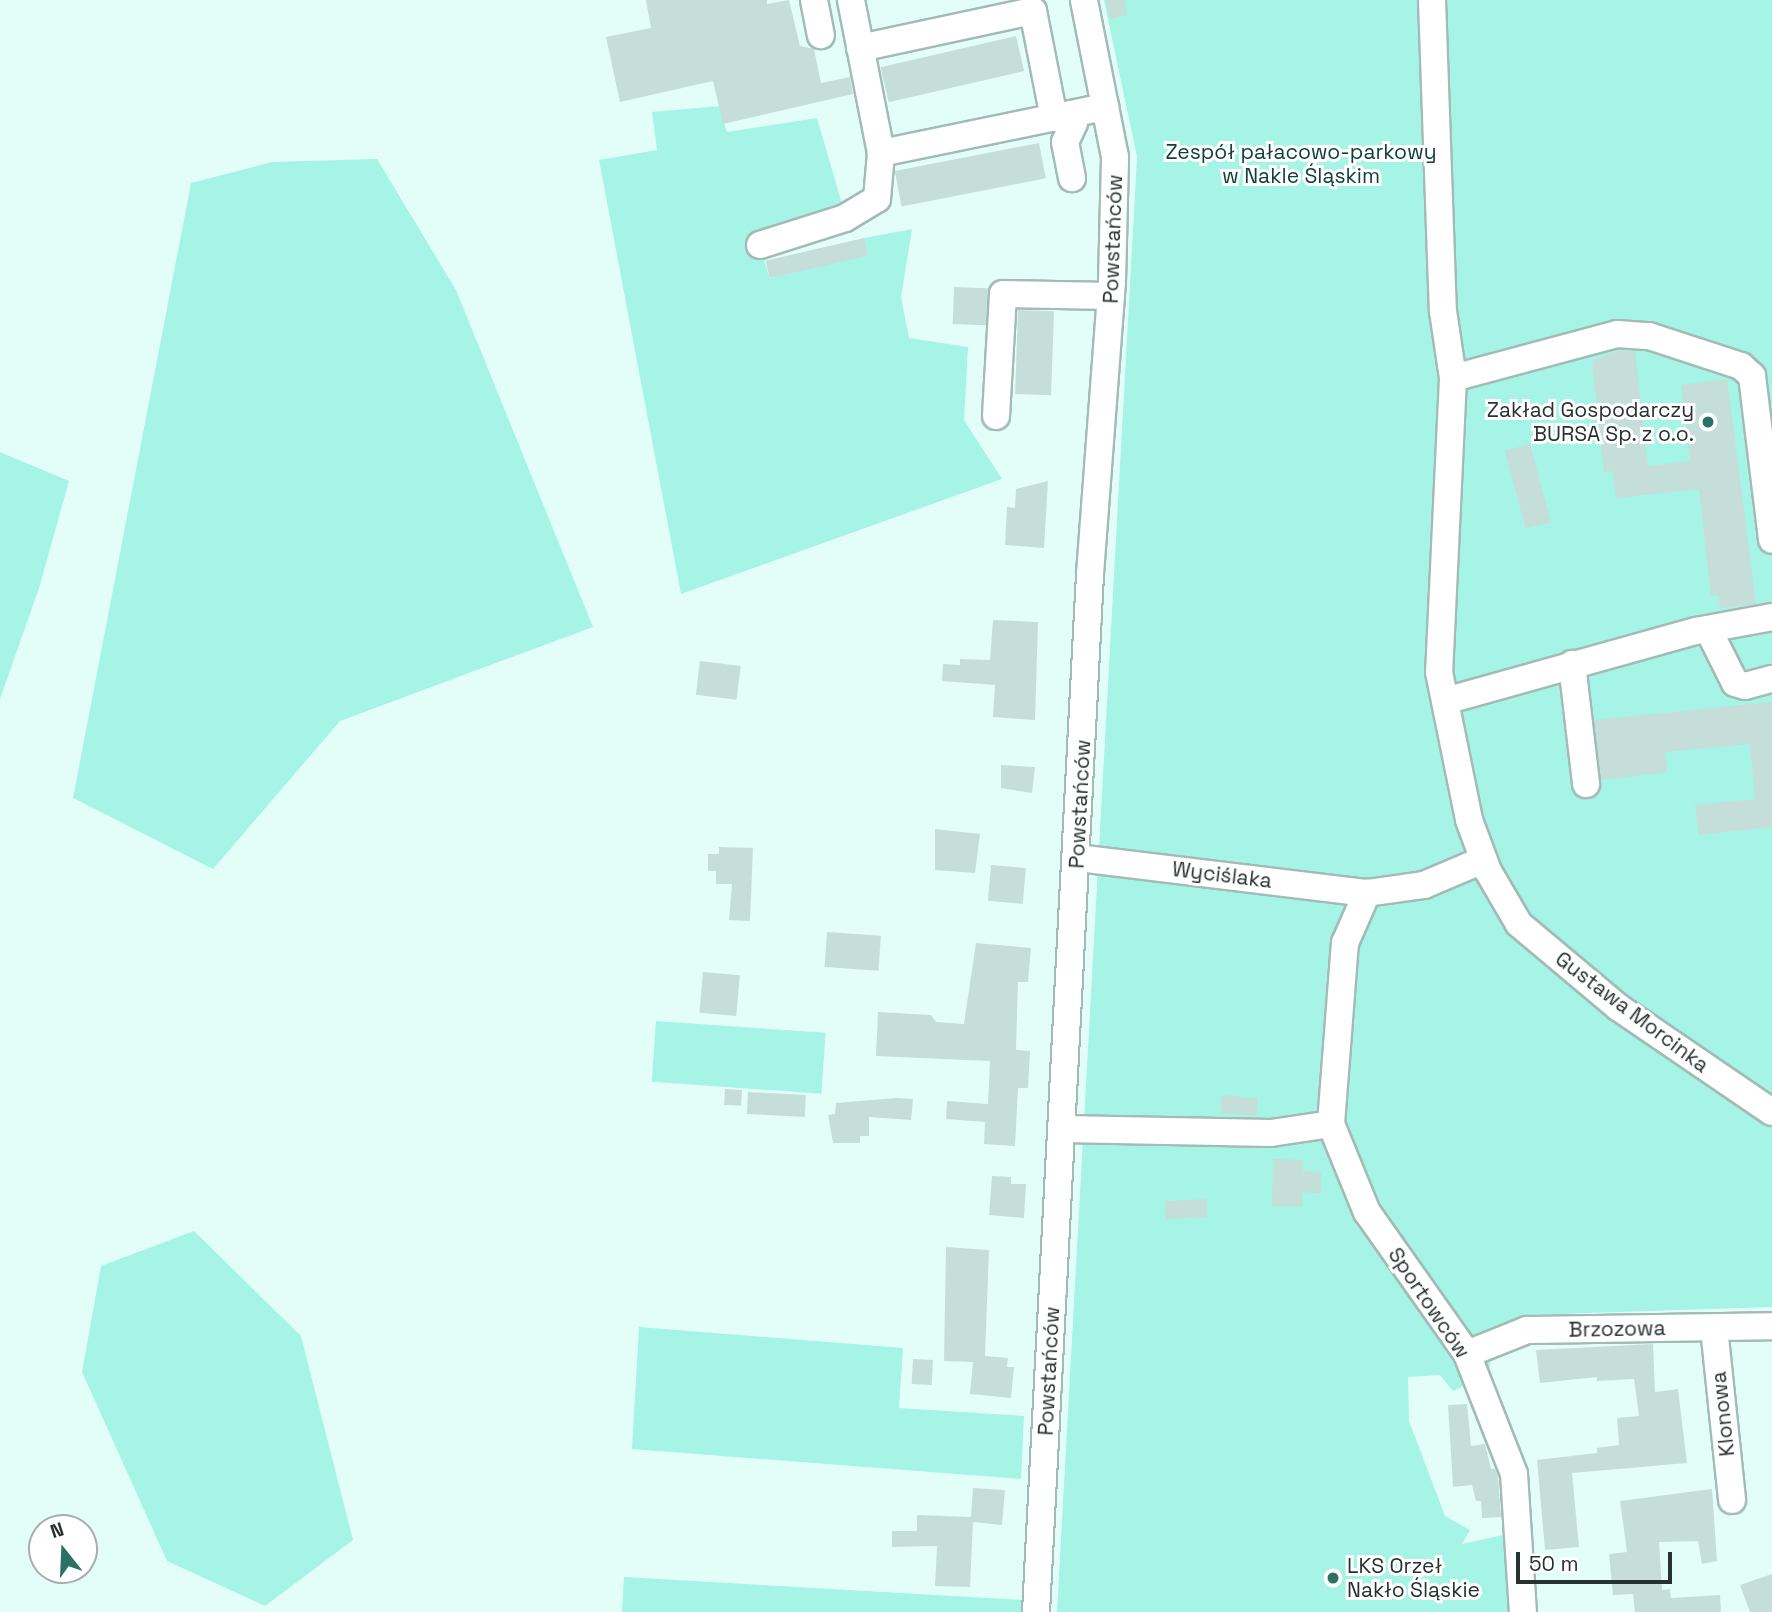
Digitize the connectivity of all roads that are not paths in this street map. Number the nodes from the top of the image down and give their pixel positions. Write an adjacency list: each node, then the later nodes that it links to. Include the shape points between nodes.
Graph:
1 (814, 0): 6 (street)
2 (851, 0): 7 (street)
3 (1084, 0): 8 (street, Powstańców)
4 (1432, 0): 14 (street, Gustawa Morcinka, via 1443,300)
5 (1032, 6): 7 (street); 9 (street)
6 (821, 35)
7 (860, 48): 10 (street)
8 (1105, 107): 9 (street); 13 (street, Powstańców, via 1115,178)
9 (1063, 116): 10 (street); 11 (street, via 1073,123 1065,142)
10 (881, 153): 12 (street, via 877,198 845,218)
11 (1072, 178)
12 (760, 245)
13 (1111, 296): 15 (street, via 1003,294); 23 (street, Powstańców, via 1090,574)
14 (1453, 378): 16 (street, via 1616,334 1648,336 1741,366 1752,376); 21 (street, Gustawa Morcinka, via 1438,644)
15 (996, 416)
16 (1772, 540)
17 (1772, 617): 18 (street)
18 (1708, 629): 19 (street); 20 (street, via 1735,683 1745,686)
19 (1572, 664): 21 (street); 22 (street)
20 (1772, 679)
21 (1445, 702): 24 (street, Gustawa Morcinka, via 1465,806)
22 (1586, 783)
23 (1077, 858): 25 (street, Wyciślaka); 28 (street, Powstańców)
24 (1483, 860): 25 (street, via 1424,885); 26 (street, Gustawa Morcinka, via 1519,924 1579,977)
25 (1367, 893): 27 (street, via 1345,943)
26 (1772, 1112)
27 (1331, 1124): 28 (street, via 1271,1133); 31 (street, Sportowców, via 1367,1212)
28 (1063, 1129): 33 (street, Powstańców)
29 (1772, 1326): 30 (street, Brzozowa)
30 (1714, 1328): 31 (street, Brzozowa, via 1527,1330); 32 (street, Klonowa)
31 (1467, 1354): 34 (street, Sportowców, via 1514,1474)
32 (1732, 1500)
33 (1036, 1612)
34 (1523, 1612)

